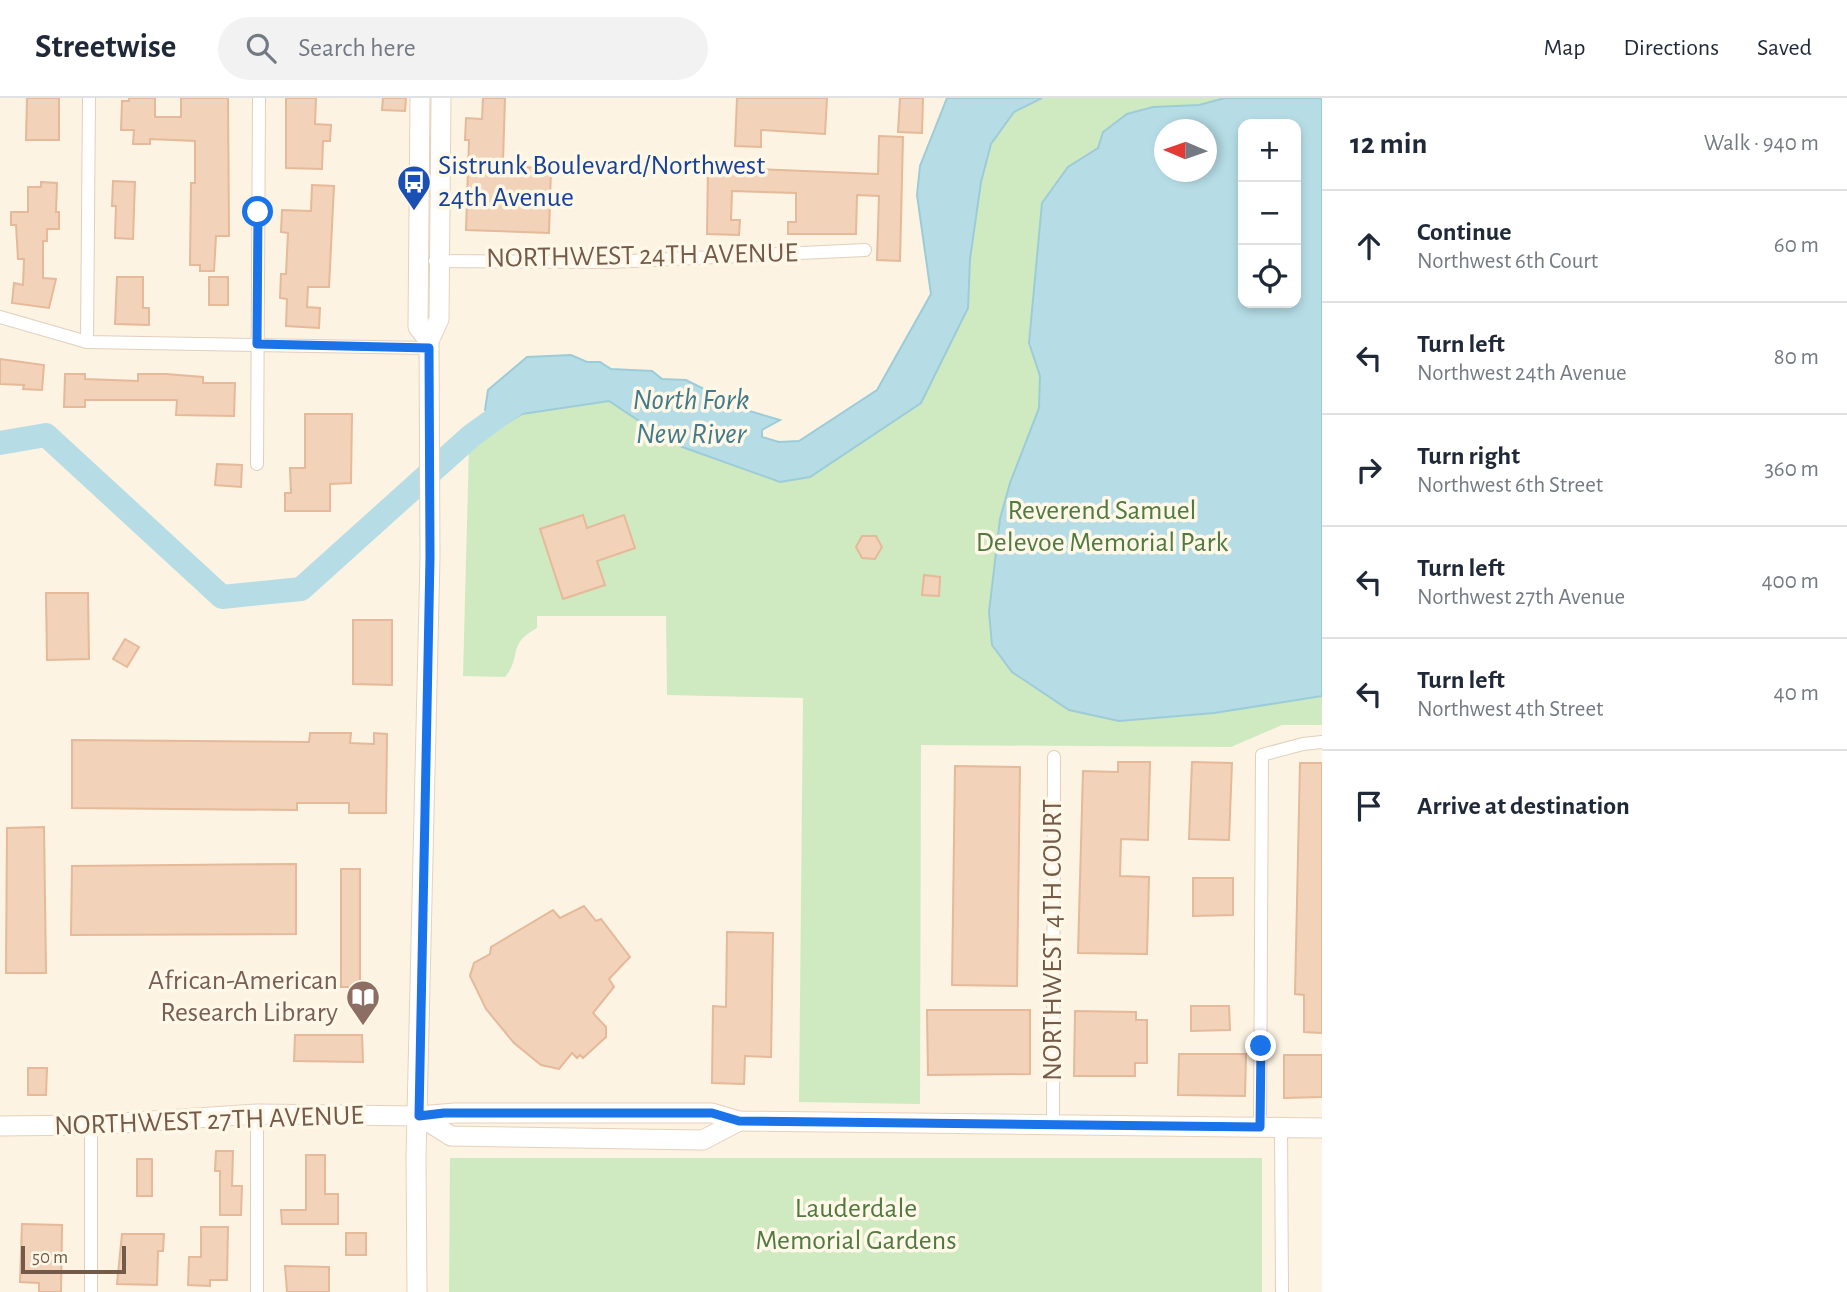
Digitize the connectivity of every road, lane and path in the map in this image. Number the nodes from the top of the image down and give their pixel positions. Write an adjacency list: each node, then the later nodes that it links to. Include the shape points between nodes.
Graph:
1 (89, 98): 9 (street)
2 (259, 98): 10 (street)
3 (420, 98): 6 (street)
4 (441, 98): 7 (street)
5 (865, 250): 7 (street, NORTHWEST 24TH AVENUE, via 610,262)
6 (419, 261): 7 (street, NORTHWEST 24TH AVENUE); 11 (street, via 418,327)
7 (440, 261): 11 (street, via 439,319)
8 (0, 317): 9 (street)
9 (87, 342): 10 (street)
10 (257, 344): 11 (street); 12 (street)
11 (429, 345): 16 (street, via 430,557)
12 (257, 464)
13 (1322, 742): 21 (street, via 1262,755)
14 (1054, 757): 18 (street, NORTHWEST 4TH COURT)
15 (257, 1114): 16 (street, NORTHWEST 27TH AVENUE); 19 (street, NORTHWEST 27TH AVENUE); 25 (street)
16 (419, 1116): 17 (street, NORTHWEST 27TH AVENUE, via 712,1113); 17 (street, NORTHWEST 27TH AVENUE, via 451,1136 690,1140 703,1140); 26 (street)
17 (739, 1121): 18 (street, NORTHWEST 27TH AVENUE)
18 (1053, 1124): 21 (street, NORTHWEST 27TH AVENUE)
19 (91, 1125): 20 (street, NORTHWEST 27TH AVENUE); 24 (street)
20 (0, 1126)
21 (1260, 1127): 22 (street, NORTHWEST 27TH AVENUE)
22 (1282, 1127): 23 (street, NORTHWEST 27TH AVENUE); 27 (street)
23 (1322, 1128)
24 (91, 1292)
25 (257, 1292)
26 (416, 1292)
27 (1282, 1292)

